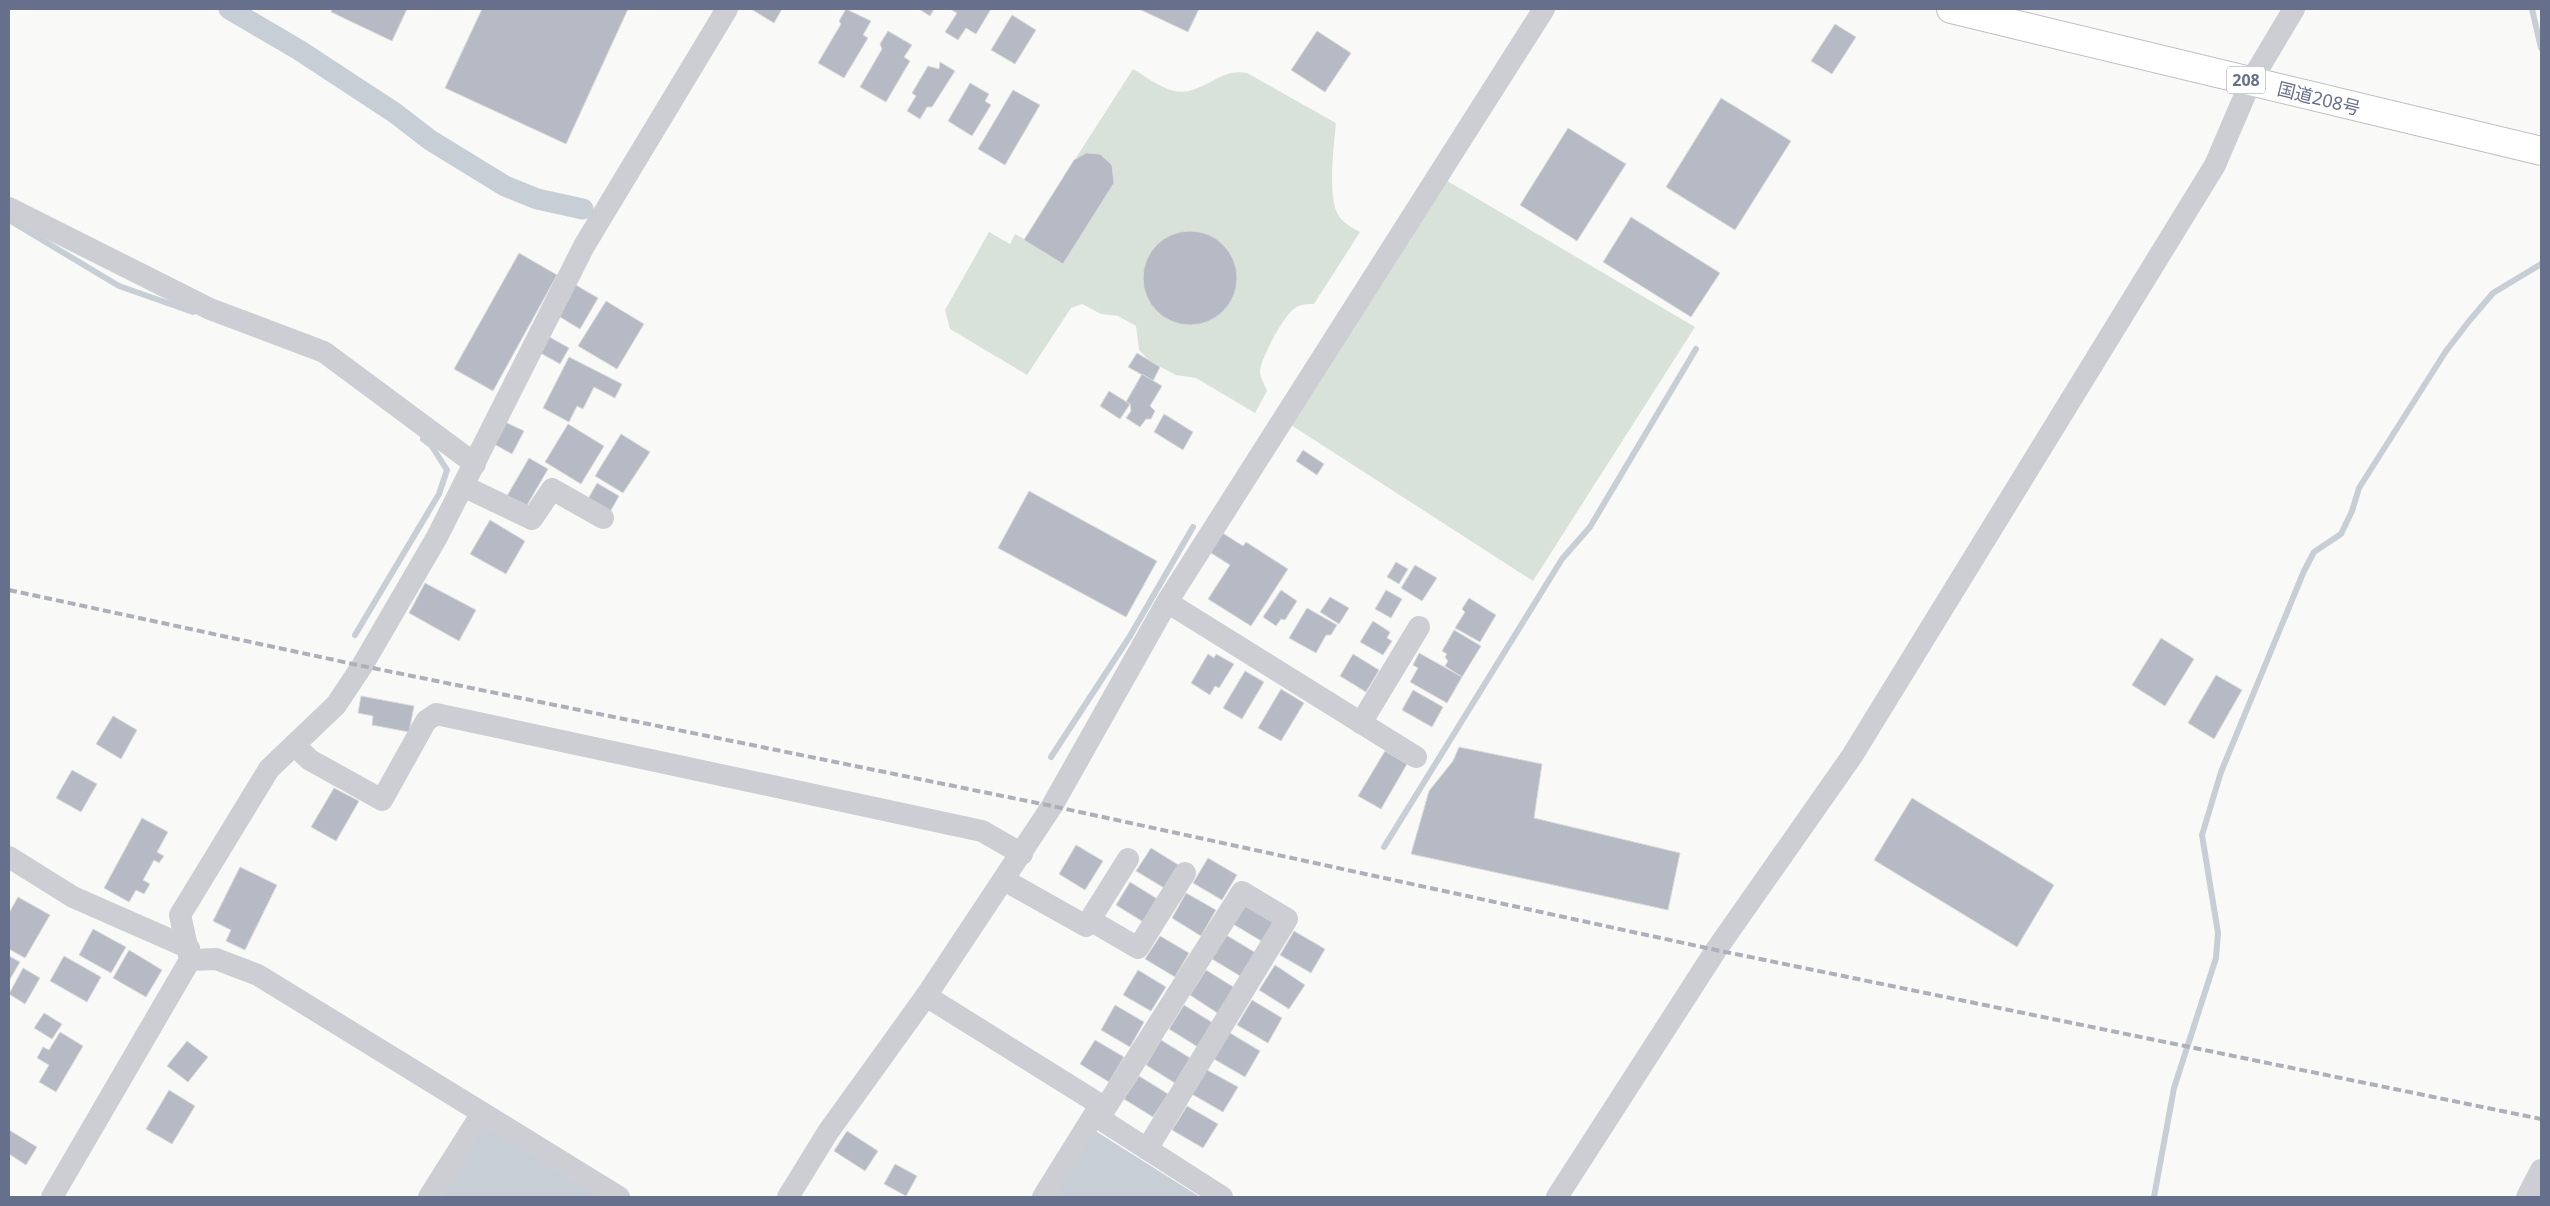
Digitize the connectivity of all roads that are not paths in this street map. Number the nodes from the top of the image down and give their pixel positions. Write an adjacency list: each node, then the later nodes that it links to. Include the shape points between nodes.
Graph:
1 (727, 9): 8 (street, via 584,246)
2 (1544, 9): 11 (street)
3 (1956, 9): 5 (highway, 国道208号 / 208)
4 (2294, 9): 5 (street)
5 (2251, 81): 6 (highway, 国道208号 / 208); 34 (street, via 2215,165 1870,728 1716,950)
6 (2541, 151)
7 (9, 208): 8 (street, via 210,309 324,352)
8 (475, 464): 9 (street)
9 (463, 486): 10 (street, via 532,519 552,489); 14 (street, via 362,666 336,705)
10 (602, 518)
11 (1167, 602): 13 (street); 16 (street)
12 (1419, 627): 13 (street)
13 (1361, 723): 15 (street)
14 (294, 745): 16 (street, via 310,760 382,800 426,721 436,714 982,831); 22 (street, via 268,769 180,915)
15 (1416, 757)
16 (1022, 854): 20 (street)
17 (9, 857): 22 (street, via 74,897)
18 (1128, 859): 21 (street)
19 (1185, 873): 21 (street, via 1138,948)
20 (1004, 880): 21 (street, via 1086,926); 23 (street)
21 (1090, 920)
22 (189, 954): 25 (street, via 216,959 258,975); 28 (street)
23 (926, 996): 24 (street); 31 (street, via 828,1132)
24 (1102, 1112): 26 (street); 26 (street, via 1242,892 1287,919); 32 (street, via 1094,1114)
25 (482, 1113): 29 (street); 30 (street)
26 (1147, 1149): 33 (street)
27 (2541, 1170): 35 (street)
28 (52, 1197)
29 (429, 1197)
30 (619, 1197)
31 (788, 1197)
32 (1043, 1197)
33 (1222, 1197)
34 (1557, 1197)
35 (2526, 1197)

